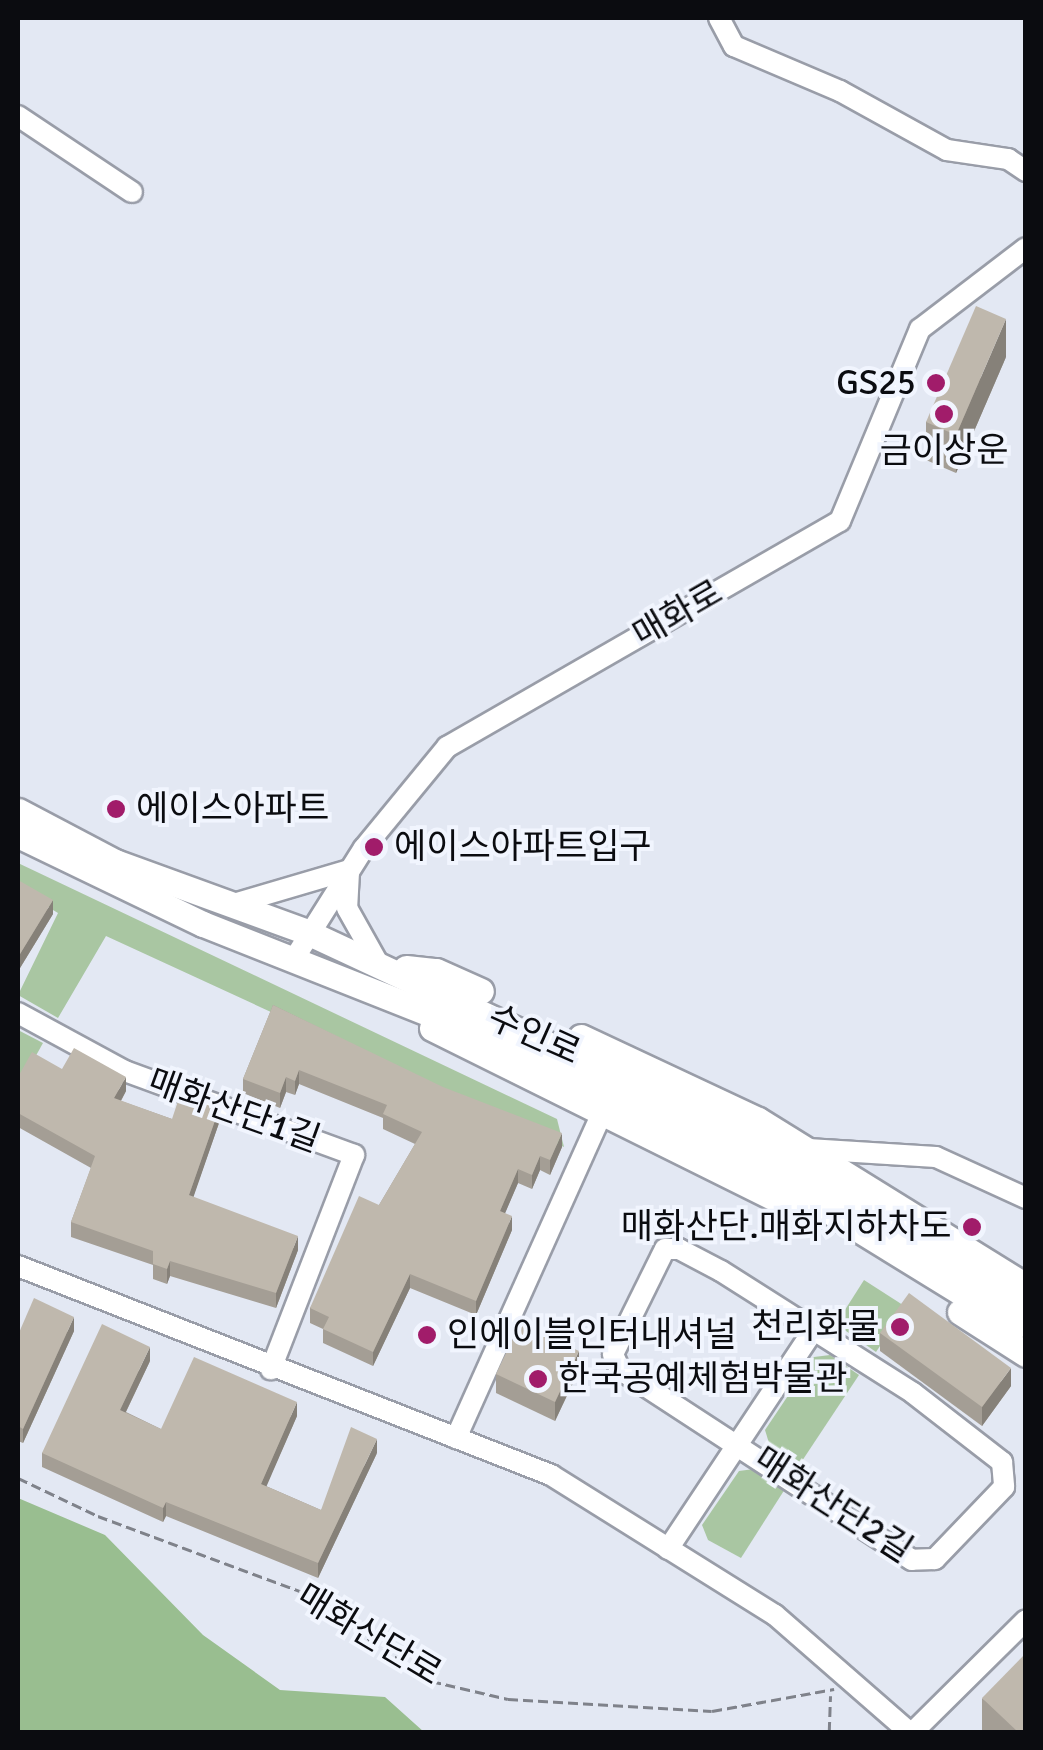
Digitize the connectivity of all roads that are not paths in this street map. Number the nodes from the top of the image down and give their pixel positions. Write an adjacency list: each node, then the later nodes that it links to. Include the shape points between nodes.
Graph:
1 (719, 18): 3 (street, via 734,46 840,91 947,150 1008,159)
2 (18, 116): 4 (street)
3 (1026, 172)
4 (132, 192)
5 (1026, 248): 8 (street, 매화로, via 920,328 840,521 448,747)
6 (18, 812): 9 (main road, 수인로, via 115,862)
7 (18, 835): 11 (main road, 수인로, via 115,886)
8 (349, 870): 9 (street); 10 (street, 매화로); 12 (street, via 347,908)
9 (230, 905): 10 (main road, 수인로)
10 (307, 932): 11 (street, 매화로); 12 (main road, 수인로)
11 (294, 960): 12 (main road, 수인로)
12 (376, 977): 14 (main road, via 410,1018); 15 (main road, via 436,971); 20 (main road, 수인로, via 751,1139)
13 (18, 1013): 21 (street, 매화산단1길, via 126,1071 354,1155)
14 (602, 1113): 20 (main road, via 808,1214); 22 (street)
15 (808, 1149): 16 (street, via 936,1156); 18 (main road)
16 (1026, 1198)
17 (18, 1266): 21 (street)
18 (1026, 1286)
19 (815, 1328): 23 (street, 매화산단2길); 23 (street, 매화산단2길, via 680,1248 664,1249 655,1260 613,1362); 23 (street, 매화산단2길, via 1002,1462 1004,1488 923,1563)
20 (1021, 1336)
21 (270, 1369): 22 (street)
22 (456, 1438): 24 (street, via 550,1475)
23 (736, 1444): 24 (street, 매화산단2길)
24 (668, 1549): 26 (street, via 775,1615)
25 (1026, 1620): 26 (street)
26 (911, 1732)

